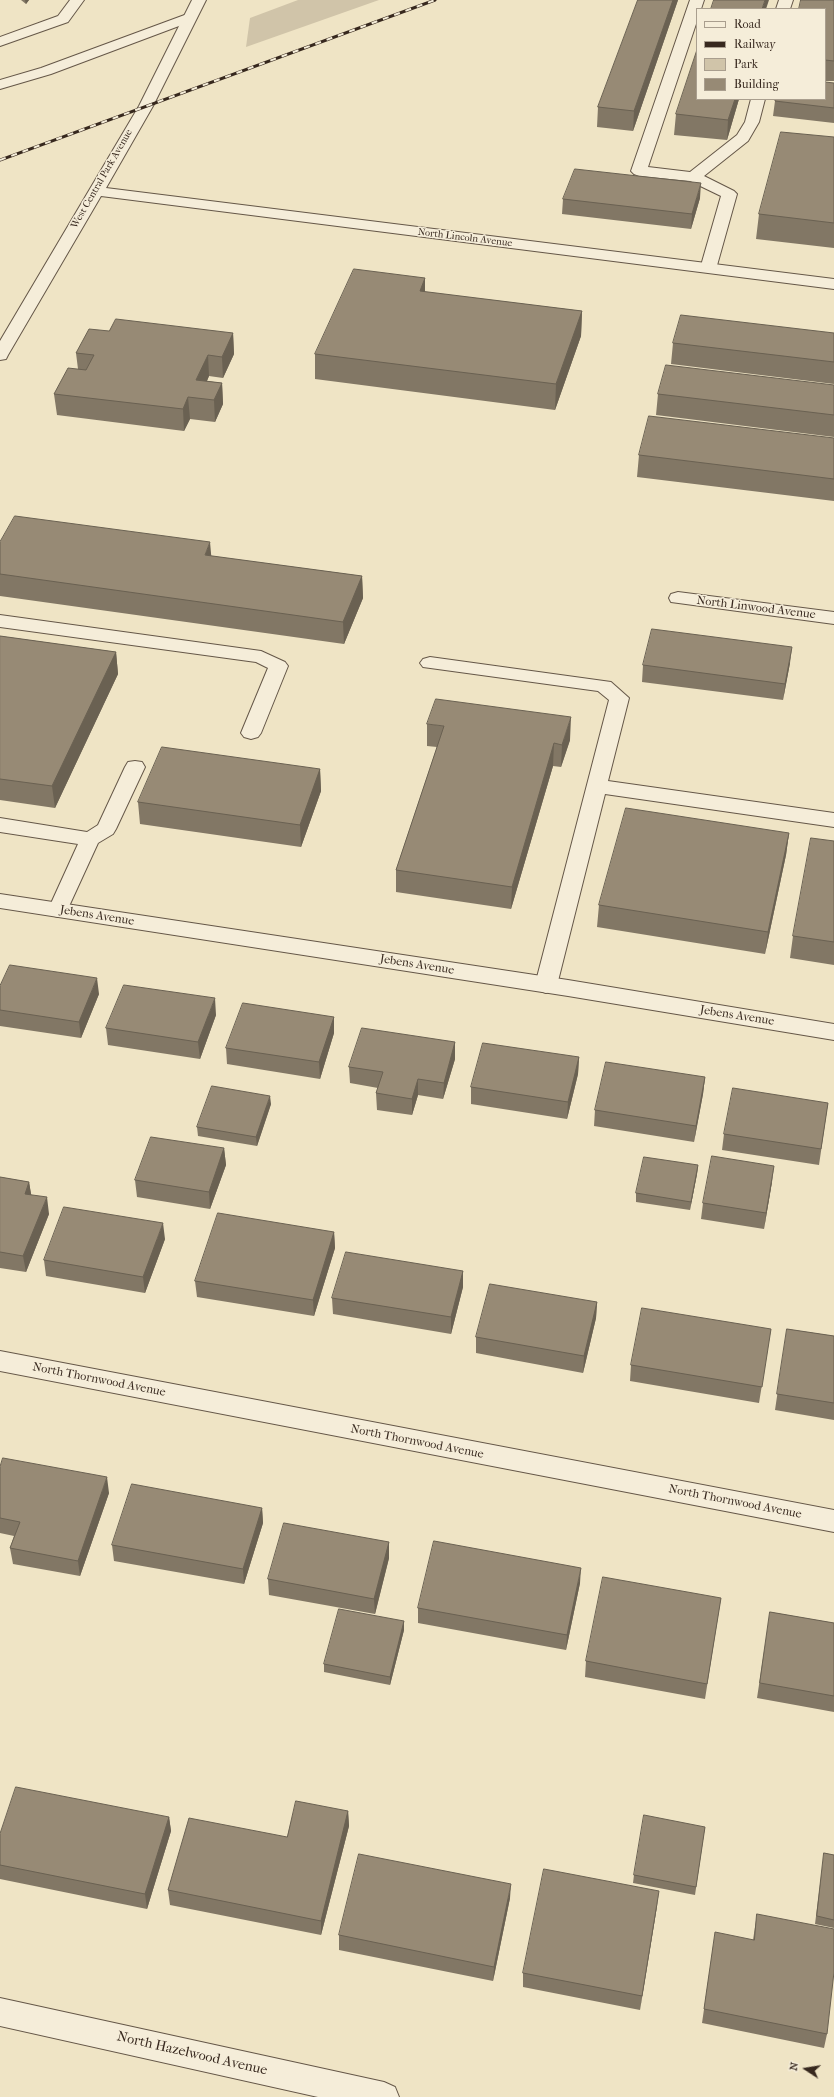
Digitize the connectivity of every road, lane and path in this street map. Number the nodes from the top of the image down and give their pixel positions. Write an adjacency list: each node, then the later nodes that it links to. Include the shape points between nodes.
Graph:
1 (77, 0): 5 (street, via 63,20)
2 (199, 0): 4 (street, West Central Park Avenue)
3 (697, 0): 8 (street, via 639,171)
4 (190, 17): 6 (street, via 46,71); 9 (street, West Central Park Avenue, via 146,106)
5 (0, 42)
6 (0, 85)
7 (758, 100): 8 (street, via 752,122 743,138)
8 (693, 177): 10 (street, via 729,194)
9 (95, 191): 10 (street, North Lincoln Avenue); 12 (street, West Central Park Avenue)
10 (708, 269): 11 (street, North Lincoln Avenue)
11 (834, 284)
12 (0, 355)
13 (678, 598): 14 (street, North Linwood Avenue)
14 (834, 618)
15 (0, 621): 17 (street, via 261,657 278,666)
16 (430, 663): 19 (street, via 604,686 619,698)
17 (251, 733)
18 (135, 767): 22 (street, via 106,829)
19 (596, 786): 20 (street); 25 (street)
20 (834, 820)
21 (0, 825): 22 (street)
22 (90, 839): 24 (street)
23 (0, 901): 24 (street, Jebens Avenue)
24 (58, 910): 25 (street, Jebens Avenue)
25 (546, 985): 26 (street, Jebens Avenue)
26 (834, 1032)
27 (0, 1361): 28 (street, North Thornwood Avenue)
28 (834, 1521)
29 (0, 2012): 30 (street, North Hazelwood Avenue)
30 (384, 2097)

